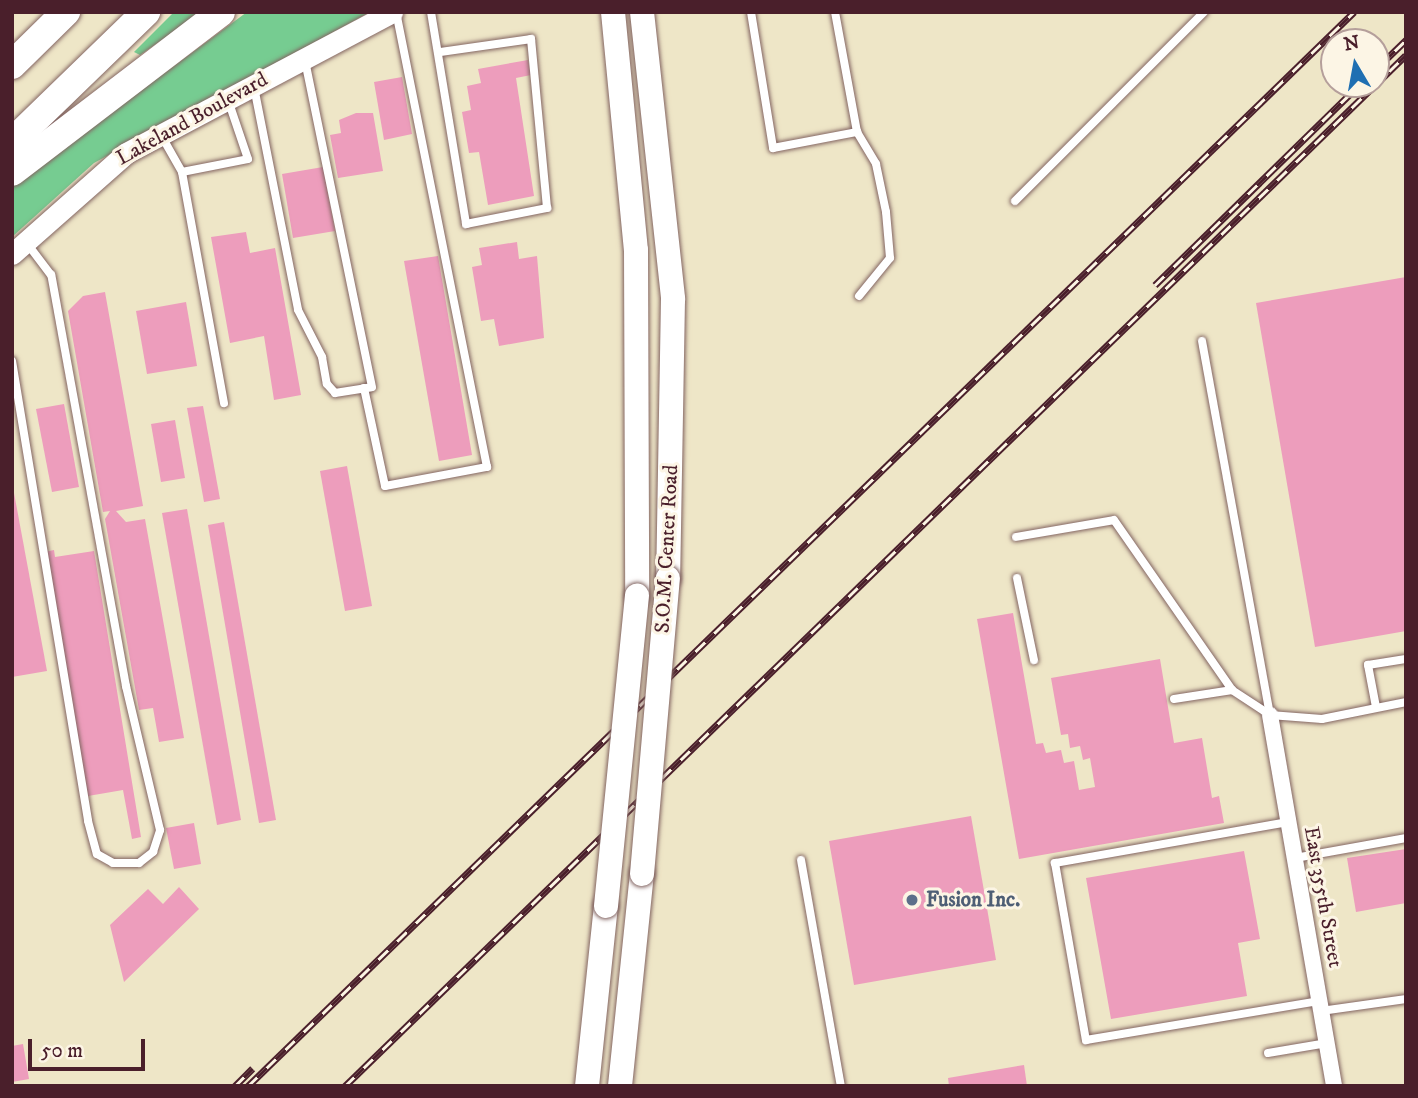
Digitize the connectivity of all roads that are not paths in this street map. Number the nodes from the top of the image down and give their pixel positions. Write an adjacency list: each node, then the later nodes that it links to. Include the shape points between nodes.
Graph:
1 (66, 12): 13 (highway)
2 (146, 12): 18 (highway)
3 (221, 12): 19 (highway)
4 (394, 12): 12 (street, Lakeland Boulevard); 26 (lane, via 487,467 384,486)
5 (431, 12): 11 (lane)
6 (613, 12): 45 (main road, S.O.M. Center Road, bridge, via 636,250 637,596)
7 (642, 12): 46 (main road, S.O.M. Center Road, bridge, via 673,299 668,578)
8 (751, 12): 16 (lane, via 773,148)
9 (835, 12): 16 (lane)
10 (1205, 12): 21 (lane)
11 (441, 52): 11 (lane, via 467,225 547,208 531,39)
12 (304, 57): 14 (street, Lakeland Boulevard); 26 (lane, via 374,375 372,387)
13 (12, 65)
14 (253, 84): 15 (street, Lakeland Boulevard); 26 (lane, via 298,310 329,390)
15 (227, 97): 17 (street, Lakeland Boulevard); 20 (lane, via 248,159)
16 (857, 132): 23 (lane, via 876,163 890,258)
17 (160, 134): 20 (lane); 22 (street, Lakeland Boulevard, via 100,173)
18 (12, 142)
19 (12, 172)
20 (182, 172): 27 (lane)
21 (1015, 201)
22 (19, 247): 25 (lane, via 51,275 126,686 160,830 153,852 139,863 113,863 97,853 88,821)
23 (859, 296)
24 (1202, 341): 36 (lane)
25 (12, 361)
26 (364, 388)
27 (224, 403)
28 (1016, 537): 32 (lane, via 1114,520)
29 (1017, 578): 31 (lane)
30 (1406, 659): 35 (lane, via 1368,666)
31 (1034, 660)
32 (1232, 690): 33 (lane); 36 (lane)
33 (1174, 699)
34 (1406, 702): 35 (lane)
35 (1376, 707): 36 (lane, via 1322,719)
36 (1270, 715): 37 (street, East 355th Street)
37 (1288, 822): 39 (street, East 355th Street); 42 (lane, via 1055,863 1083,1026 1086,1040)
38 (1406, 838): 39 (lane)
39 (1295, 858): 42 (street, East 355th Street)
40 (801, 860): 47 (lane)
41 (1406, 999): 42 (lane)
42 (1321, 1006): 43 (street, East 355th Street)
43 (1327, 1043): 44 (lane); 48 (street, East 355th Street)
44 (1268, 1053)
45 (587, 1086)
46 (620, 1086)
47 (841, 1086)
48 (1334, 1086)

